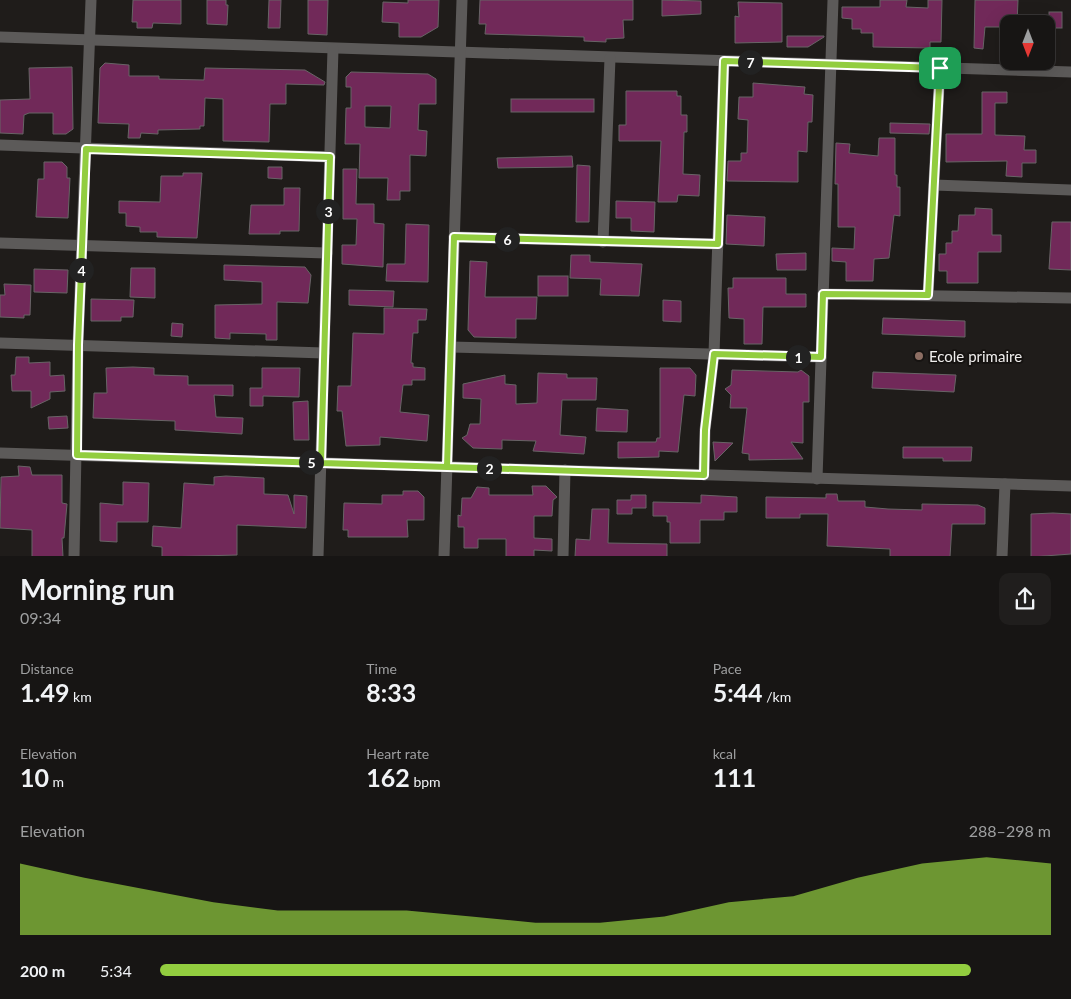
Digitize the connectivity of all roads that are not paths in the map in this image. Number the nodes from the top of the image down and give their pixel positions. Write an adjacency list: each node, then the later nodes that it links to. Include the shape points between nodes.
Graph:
1 (91, 0): 5 (street)
2 (462, 0): 7 (street)
3 (833, 0): 10 (street)
4 (0, 37): 5 (street)
5 (90, 39): 6 (street); 14 (street)
6 (333, 49): 7 (street); 15 (street)
7 (460, 53): 8 (street); 18 (street)
8 (610, 58): 9 (street); 19 (street)
9 (724, 61): 10 (street); 21 (street)
10 (831, 64): 11 (street); 24 (street)
11 (940, 68): 12 (street); 16 (street)
12 (1071, 72)
13 (0, 145): 14 (street)
14 (86, 149): 15 (street); 22 (street)
15 (330, 157): 23 (street)
16 (934, 185): 17 (street); 25 (street)
17 (1071, 190)
18 (454, 237): 19 (street); 29 (street)
19 (603, 242): 21 (street)
20 (0, 243): 22 (street)
21 (718, 244): 31 (street)
22 (82, 246): 23 (street); 28 (street)
23 (327, 253): 30 (street)
24 (823, 294): 25 (street); 32 (street)
25 (928, 295): 26 (street)
26 (1071, 298)
27 (0, 343): 28 (street)
28 (78, 345): 30 (street); 34 (street)
29 (450, 347): 31 (street); 36 (street)
30 (324, 353): 35 (street)
31 (714, 354): 32 (street); 38 (street, via 705,430)
32 (821, 357): 39 (street)
33 (0, 453): 34 (street)
34 (77, 455): 35 (street); 42 (street)
35 (321, 463): 36 (street); 43 (street)
36 (447, 467): 37 (street); 44 (street)
37 (565, 470): 38 (street); 45 (street)
38 (704, 475): 39 (street)
39 (817, 478): 40 (street)
40 (1005, 484): 41 (street); 46 (street)
41 (1071, 486)
42 (74, 556)
43 (318, 556)
44 (444, 556)
45 (563, 556)
46 (1002, 556)

